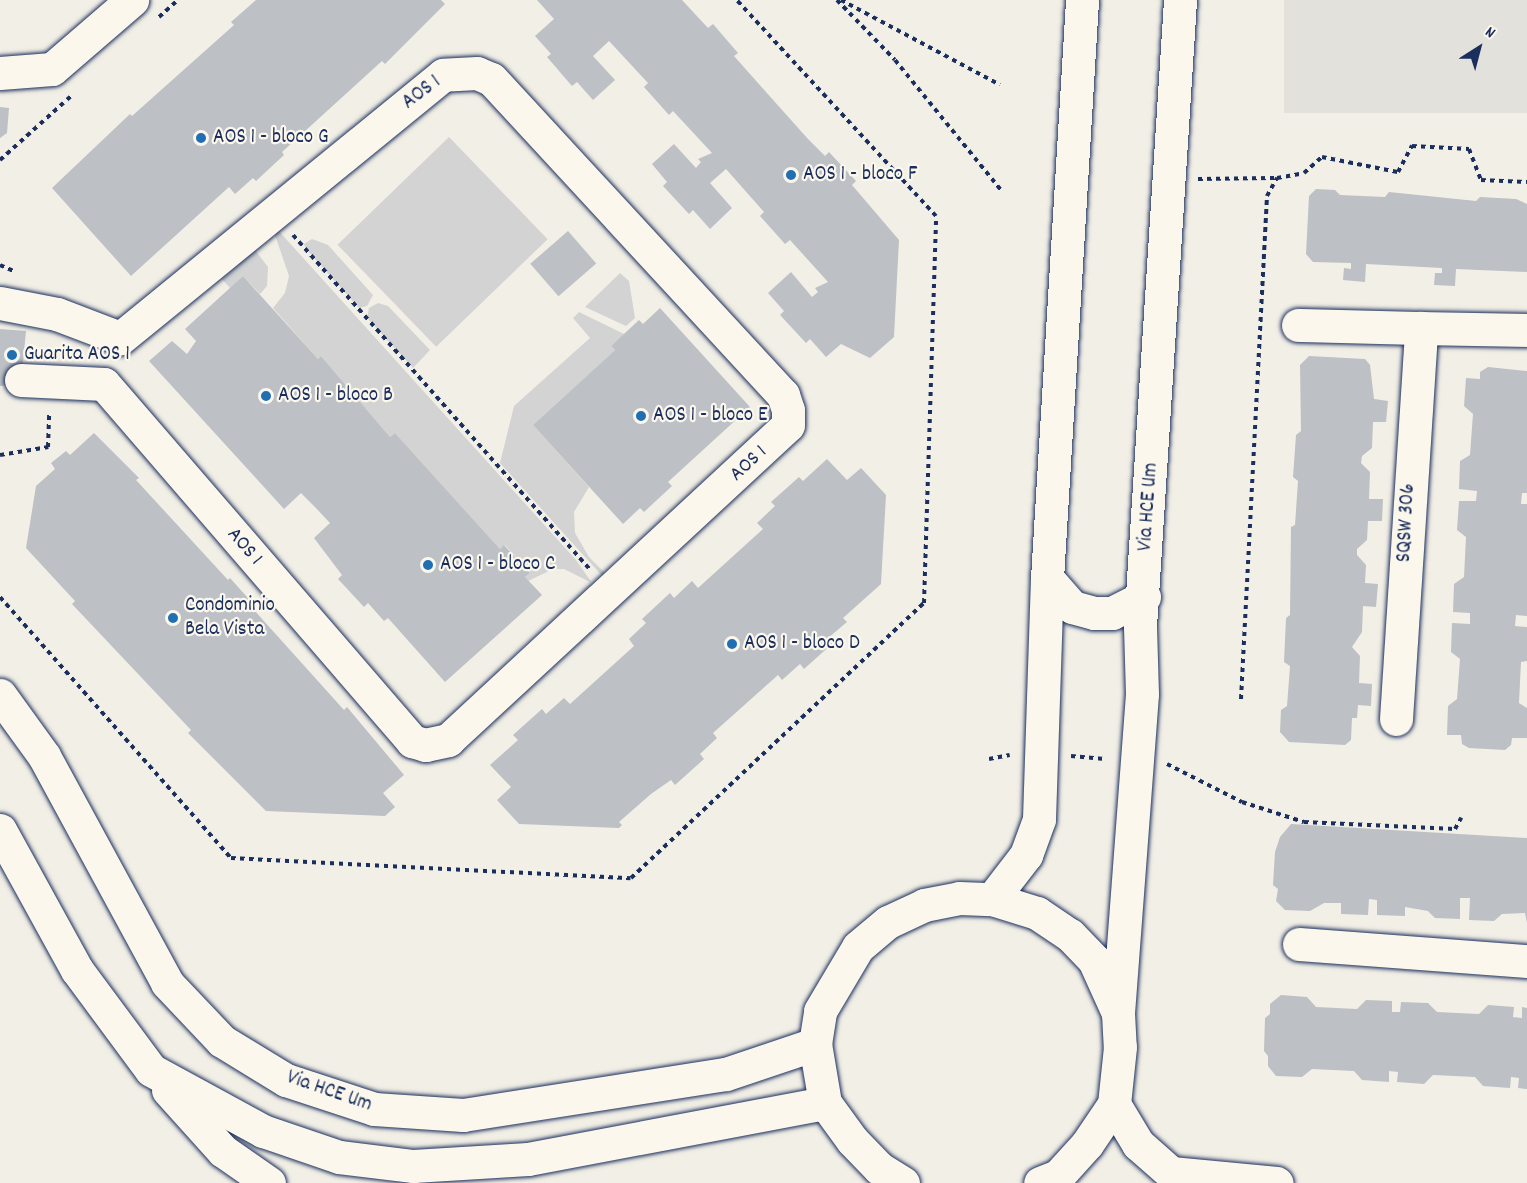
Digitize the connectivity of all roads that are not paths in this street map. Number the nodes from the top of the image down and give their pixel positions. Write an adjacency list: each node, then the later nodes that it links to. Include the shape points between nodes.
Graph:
1 (132, 0): 4 (main road, via 52,69)
2 (1082, 0): 12 (main road)
3 (1180, 0): 13 (main road, Via HCE Um)
4 (0, 73)
5 (0, 303): 9 (main road, via 57,314)
6 (1298, 325): 7 (main road)
7 (1421, 328): 8 (main road); 15 (main road, SQSW 306)
8 (1527, 330)
9 (120, 338): 11 (main road); 11 (main road, AOS 1, via 443,75 477,73 491,79 783,395 789,410 788,425 447,740 424,745 412,741)
10 (21, 380): 11 (main road)
11 (104, 384)
12 (1047, 578): 13 (main road, via 1072,607 1094,613 1112,613); 17 (main road, via 1039,819 1026,855)
13 (1144, 597): 20 (main road, Via HCE Um, via 1150,758)
14 (0, 695): 21 (main road, Via HCE Um, via 44,756 167,983 222,1041 286,1080 374,1108 463,1115 726,1074)
15 (1396, 719)
16 (0, 830): 22 (main road, via 77,970)
17 (992, 898): 20 (main road, Via HCE Um, via 1037,912 1070,935 1094,960); 21 (main road, Via HCE Um, via 960,898 924,905 888,922 858,947 835,981 820,1011)
18 (1299, 944): 19 (main road)
19 (1527, 961)
20 (1118, 1013): 24 (main road, Via HCE Um, via 1120,1047)
21 (815, 1044): 23 (main road, Via HCE Um)
22 (151, 1070): 23 (main road, via 263,1131 339,1157 413,1166 528,1159); 26 (main road, via 223,1151)
23 (825, 1103): 27 (main road, Via HCE Um, via 879,1168)
24 (1114, 1104): 25 (main road, Via HCE Um); 28 (main road, via 1138,1144 1171,1173)
25 (1058, 1181)
26 (269, 1183)
27 (903, 1183)
28 (1276, 1183)

